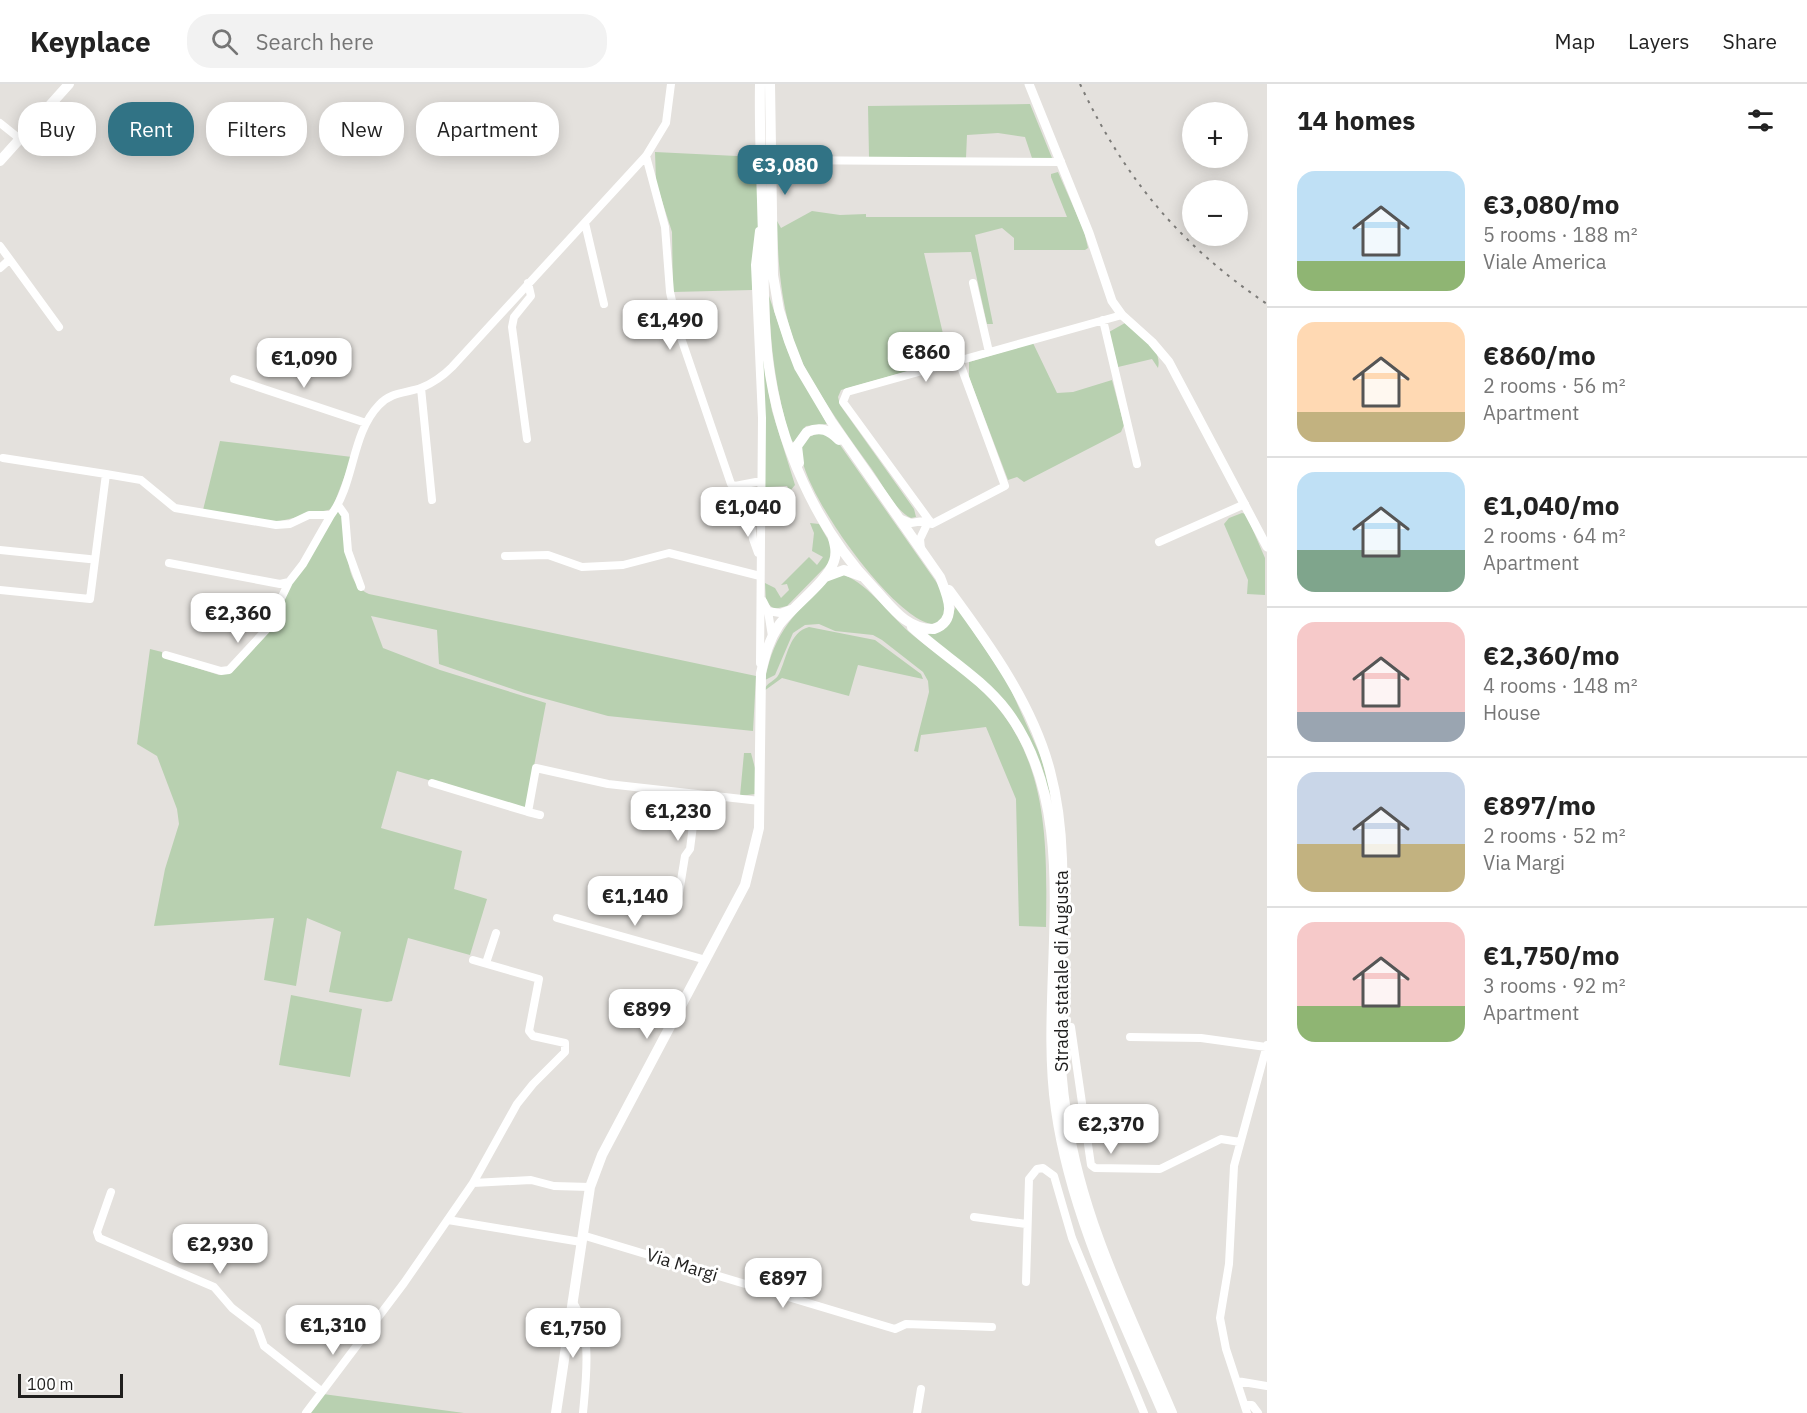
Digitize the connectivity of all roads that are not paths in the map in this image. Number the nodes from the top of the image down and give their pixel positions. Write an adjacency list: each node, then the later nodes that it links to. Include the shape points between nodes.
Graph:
1 (69, 84): 6 (main road)
2 (671, 84): 10 (street, via 666,123)
3 (760, 84): 14 (main road)
4 (770, 84): 12 (main road)
5 (1029, 84): 13 (street)
6 (53, 102)
7 (0, 123): 8 (street)
8 (18, 137)
9 (18, 141): 11 (main road)
10 (646, 156): 15 (street); 37 (street, via 664,227 670,292 683,350 731,484)
11 (0, 160)
12 (771, 160): 13 (street); 31 (main road, via 773,275 779,310 799,366)
13 (1061, 162): 22 (street, via 1107,289)
14 (762, 212): 35 (main road, via 769,368 786,440); 36 (street, via 754,265 762,417)
15 (585, 223): 19 (street); 21 (street)
16 (0, 246): 17 (street)
17 (9, 260): 18 (street); 24 (street)
18 (0, 268)
19 (528, 283): 28 (street, via 452,367); 30 (street, via 531,296 514,317 512,327)
20 (973, 283): 25 (street)
21 (604, 304)
22 (1122, 315): 23 (street); 39 (street, via 1169,362)
23 (1103, 320): 25 (street); 33 (street)
24 (59, 327)
25 (989, 352): 26 (street)
26 (959, 361): 43 (street, via 1005,486 932,524); 43 (street, via 843,396 843,402)
27 (234, 379): 29 (street)
28 (421, 388): 29 (street, via 390,396 376,407); 38 (street)
29 (366, 423): 40 (street)
30 (527, 439)
31 (849, 448): 35 (main road, via 828,430 807,432 797,446); 42 (main road, Strada statale di Augusta)
32 (3, 458): 34 (street)
33 (1137, 464)
34 (106, 474): 41 (street, via 141,480 176,508 276,525 290,524 309,515); 59 (street, via 90,598)
35 (803, 478): 44 (main road, Strada statale di Augusta)
36 (761, 481): 37 (street); 51 (street)
37 (735, 486): 51 (street, via 747,493 753,539)
38 (432, 500)
39 (1245, 504): 45 (street); 46 (street)
40 (338, 506): 41 (street); 58 (street, via 345,514 348,551)
41 (331, 515): 57 (street)
42 (897, 517): 43 (street, via 911,523); 48 (main road, Strada statale di Augusta)
43 (929, 520): 48 (street, via 920,539)
44 (833, 534): 55 (main road, via 835,560); 56 (main road, Strada statale di Augusta)
45 (1159, 542)
46 (1267, 547)
47 (0, 550): 50 (street)
48 (921, 550): 54 (main road, Strada statale di Augusta)
49 (505, 556): 53 (street, via 548,555 582,567 623,566 669,554)
50 (89, 559)
51 (760, 559): 53 (street)
52 (169, 563): 57 (street, via 280,584)
53 (760, 576): 60 (street)
54 (940, 577): 63 (main road, via 950,601 946,621 940,627 926,629); 104 (main road, Strada statale di Augusta, via 1008,678 1030,718 1050,768 1059,813 1062,868 1059,1035 1067,1122 1089,1209)
55 (822, 578): 56 (main road, via 844,570); 61 (main road)
56 (864, 578): 63 (main road, Strada statale di Augusta)
57 (289, 582): 66 (street, via 266,630 229,670)
58 (361, 587)
59 (0, 590)
60 (760, 596): 62 (street); 64 (street)
61 (792, 608): 62 (street, via 780,614); 65 (main road)
62 (768, 611): 65 (street)
63 (902, 619): 103 (main road, Strada statale di Augusta, via 982,684 1006,710 1030,749 1044,787 1054,868 1050,1026 1055,1109 1081,1213)
64 (760, 635): 65 (street); 67 (street)
65 (772, 636): 67 (main road)
66 (166, 655)
67 (761, 673): 70 (main road)
68 (432, 783): 71 (street)
69 (697, 794): 70 (street); 71 (street, via 608,784 536,768); 73 (street)
70 (760, 801): 77 (main road, via 759,828 745,885)
71 (528, 812): 72 (street)
72 (540, 815)
73 (679, 893)
74 (556, 918): 77 (street)
75 (496, 933): 78 (street)
76 (473, 960): 78 (street)
77 (706, 960): 84 (main road, via 602,1155)
78 (486, 963): 83 (street, via 539,979 530,1031 533,1036 565,1043 566,1047 517,1104)
79 (1071, 1027): 82 (street, via 1091,1165 1095,1168 1160,1169 1221,1139)
80 (1130, 1037): 81 (street, via 1211,1039)
81 (1267, 1046): 82 (street)
82 (1240, 1142): 93 (street, via 1234,1166 1230,1264 1220,1318)
83 (473, 1183): 84 (street, via 531,1180 554,1186); 87 (street)
84 (590, 1187): 89 (main road)
85 (111, 1192): 96 (street, via 97,1232 99,1238 214,1287 257,1328 264,1346)
86 (974, 1217): 88 (street)
87 (447, 1220): 89 (street, Via Margi); 96 (street)
88 (1026, 1224): 90 (street); 102 (street, via 1032,1173 1037,1169 1048,1170 1054,1176 1072,1238)
89 (581, 1239): 91 (main road); 92 (street, Via Margi, via 895,1329 906,1324)
90 (1026, 1282)
91 (572, 1300): 99 (main road); 100 (street, via 584,1326)
92 (992, 1327)
93 (1237, 1381): 94 (street); 97 (street)
94 (1267, 1386)
95 (921, 1389): 101 (street)
96 (321, 1391): 98 (street)
97 (1246, 1409): 105 (street, via 1252,1405)
98 (306, 1413)
99 (556, 1413)
100 (583, 1413)
101 (917, 1413)
102 (1144, 1413)
103 (1163, 1413)
104 (1172, 1413)
105 (1258, 1413)

